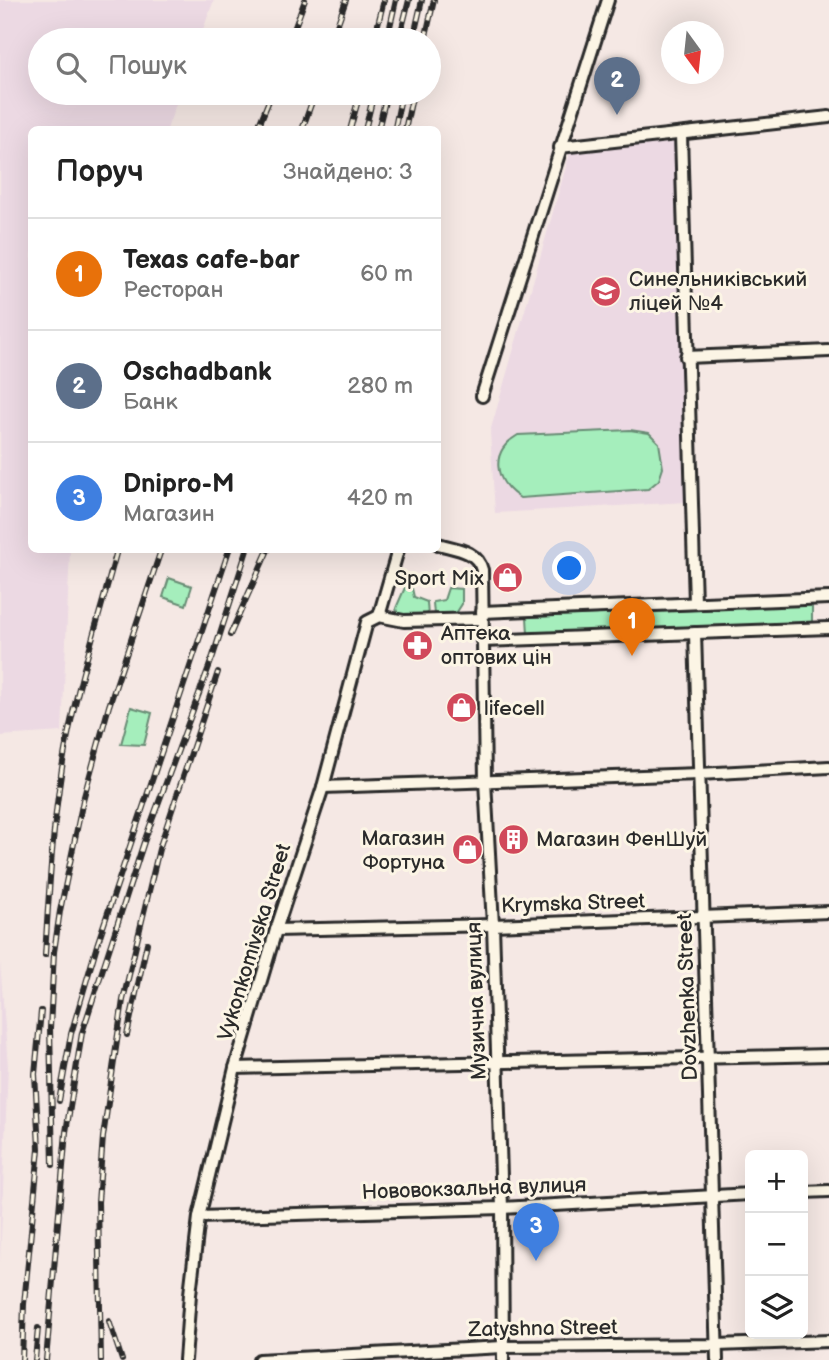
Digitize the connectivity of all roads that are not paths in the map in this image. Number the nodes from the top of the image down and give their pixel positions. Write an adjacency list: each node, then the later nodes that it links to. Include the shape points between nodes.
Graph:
1 (608, 0): 4 (street)
2 (829, 117): 3 (street)
3 (681, 135): 4 (street); 6 (street)
4 (560, 147): 7 (street)
5 (829, 351): 6 (street)
6 (686, 357): 11 (street)
7 (482, 396)
8 (441, 545): 12 (street, Музична вулиця, via 472,554 480,562)
9 (397, 553): 13 (street, Vykonkomivska Street)
10 (829, 598): 11 (street)
11 (695, 603): 12 (street)
12 (482, 615): 13 (street, via 404,621); 16 (street, Музична вулиця)
13 (379, 616): 20 (street, Vykonkomivska Street, via 367,622)
14 (829, 628): 15 (street)
15 (695, 632): 16 (street); 18 (street, Dovzhenka Street)
16 (482, 641): 19 (street, Музична вулиця)
17 (829, 767): 18 (street)
18 (699, 774): 19 (street); 22 (street, Dovzhenka Street)
19 (485, 781): 20 (street); 23 (street, Музична вулиця)
20 (323, 787): 24 (street, Vykonkomivska Street)
21 (829, 912): 22 (street, Krymska Street)
22 (704, 917): 23 (street, Krymska Street); 26 (street, Dovzhenka Street)
23 (494, 925): 24 (street, Krymska Street); 27 (street, Музична вулиця)
24 (276, 930): 28 (street, Vykonkomivska Street)
25 (829, 1055): 26 (street)
26 (708, 1058): 27 (street); 32 (street, Dovzhenka Street)
27 (497, 1063): 28 (street); 33 (street, Музична вулиця)
28 (235, 1068): 34 (street, Vykonkomivska Street)
29 (829, 1191): 30 (street)
30 (808, 1192)
31 (745, 1194): 32 (street, Нововокзальна вулиця)
32 (712, 1196): 33 (street, Нововокзальна вулиця); 36 (street, Dovzhenka Street)
33 (502, 1208): 34 (street, Нововокзальна вулиця); 37 (street, Музична вулиця)
34 (200, 1217): 38 (street, Vykonkomivska Street)
35 (829, 1341): 36 (street, Zatyshna Street)
36 (716, 1345): 37 (street, Zatyshna Street); 41 (street, Dovzhenka Street)
37 (503, 1347): 39 (street, Zatyshna Street); 40 (street, Музична вулиця)
38 (186, 1360)
39 (259, 1360)
40 (503, 1360)
41 (717, 1360)

